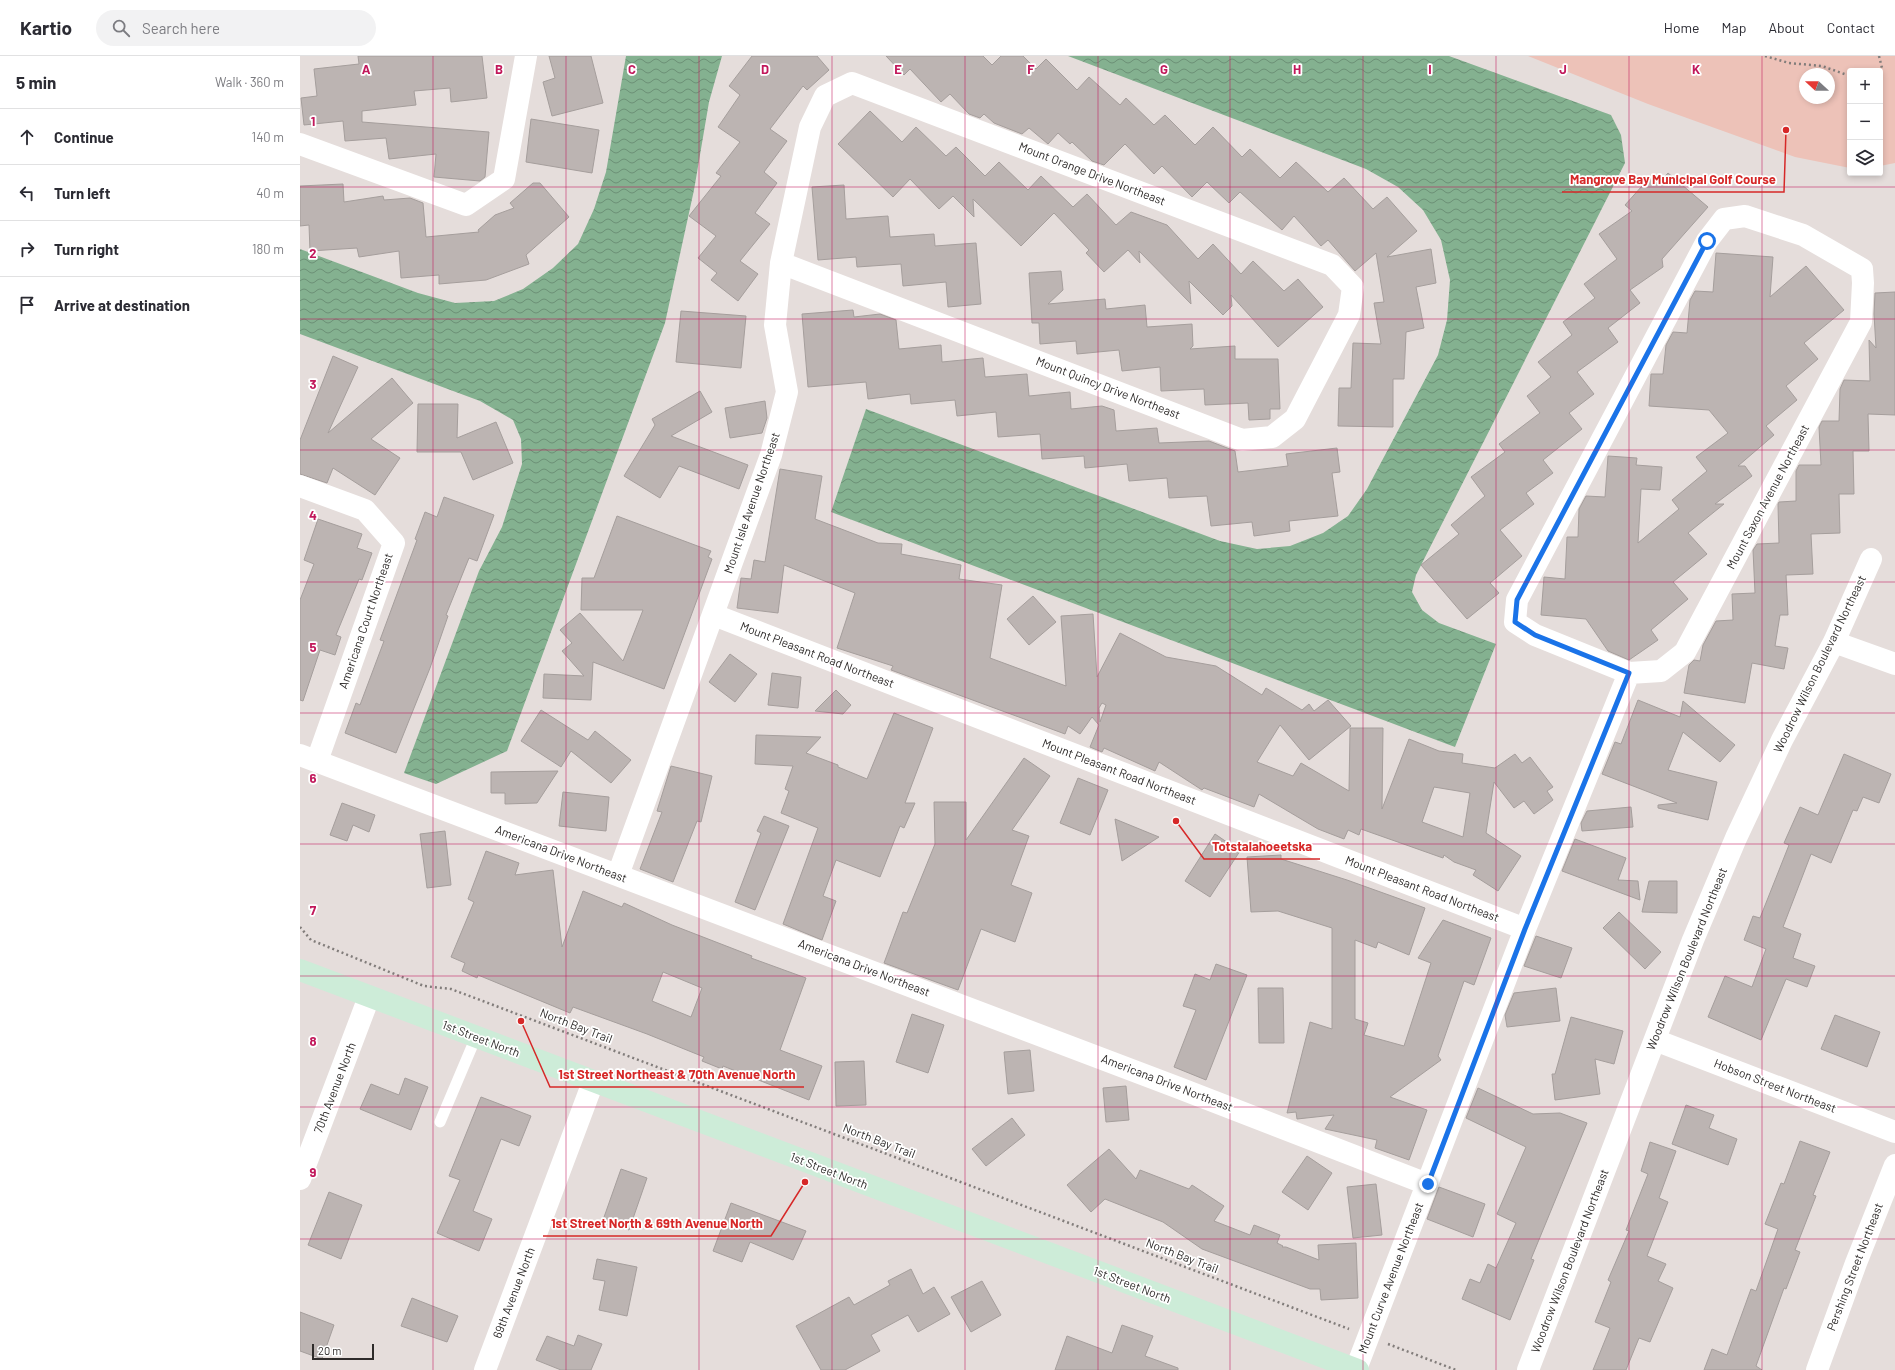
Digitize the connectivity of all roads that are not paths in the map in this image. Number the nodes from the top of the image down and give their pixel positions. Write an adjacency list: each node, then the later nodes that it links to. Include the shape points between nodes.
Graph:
1 (526, 56): 3 (street, via 504,179 466,206)
2 (825, 96): 4 (street, Mount Isle Avenue Northeast, via 810,127); 5 (street, Mount Orange Drive Northeast, via 852,83 1332,265)
3 (300, 144)
4 (781, 263): 5 (street, Mount Quincy Drive Northeast, via 1242,440 1272,437 1295,419 1349,315); 8 (street, Mount Isle Avenue Northeast, via 775,325 787,392 771,455)
5 (1352, 287)
6 (300, 486): 12 (street, Americana Court Northeast, via 365,510 394,543)
7 (1871, 559): 9 (street, Woodrow Wilson Boulevard Northeast)
8 (714, 615): 13 (street, Mount Isle Avenue Northeast); 14 (street, Mount Pleasant Road Northeast)
9 (1834, 642): 10 (street); 18 (street, Woodrow Wilson Boulevard Northeast, via 1782,740 1736,838 1692,940)
10 (1895, 664)
11 (1629, 673): 11 (street, Mount Saxon Avenue Northeast, via 1535,635 1515,622 1517,600 1707,241 1724,219 1745,216 1803,235 1862,268 1864,282 1861,322 1685,652 1661,671); 14 (street, Mount Curve Avenue Northeast)
12 (309, 758): 13 (street, Americana Drive Northeast)
13 (618, 876): 24 (street, Americana Drive Northeast)
14 (1525, 929): 24 (street, Mount Curve Avenue Northeast)
15 (300, 970): 16 (street, 1st Street North)
16 (369, 996): 17 (street, 1st Street North); 23 (street, 70th Avenue North)
17 (476, 1037): 19 (street, 1st Street North); 20 (lane)
18 (1654, 1040): 21 (street, Hobson Street Northeast); 27 (street, Woodrow Wilson Boulevard Northeast)
19 (593, 1082): 25 (street, 69th Avenue North); 26 (street, 1st Street North)
20 (440, 1122)
21 (1895, 1132)
22 (1895, 1165): 28 (street, Pershing Street Northeast)
23 (300, 1179)
24 (1428, 1184): 26 (street, Mount Curve Avenue Northeast)
25 (485, 1370)
26 (1357, 1370)
27 (1528, 1370)
28 (1817, 1370)

